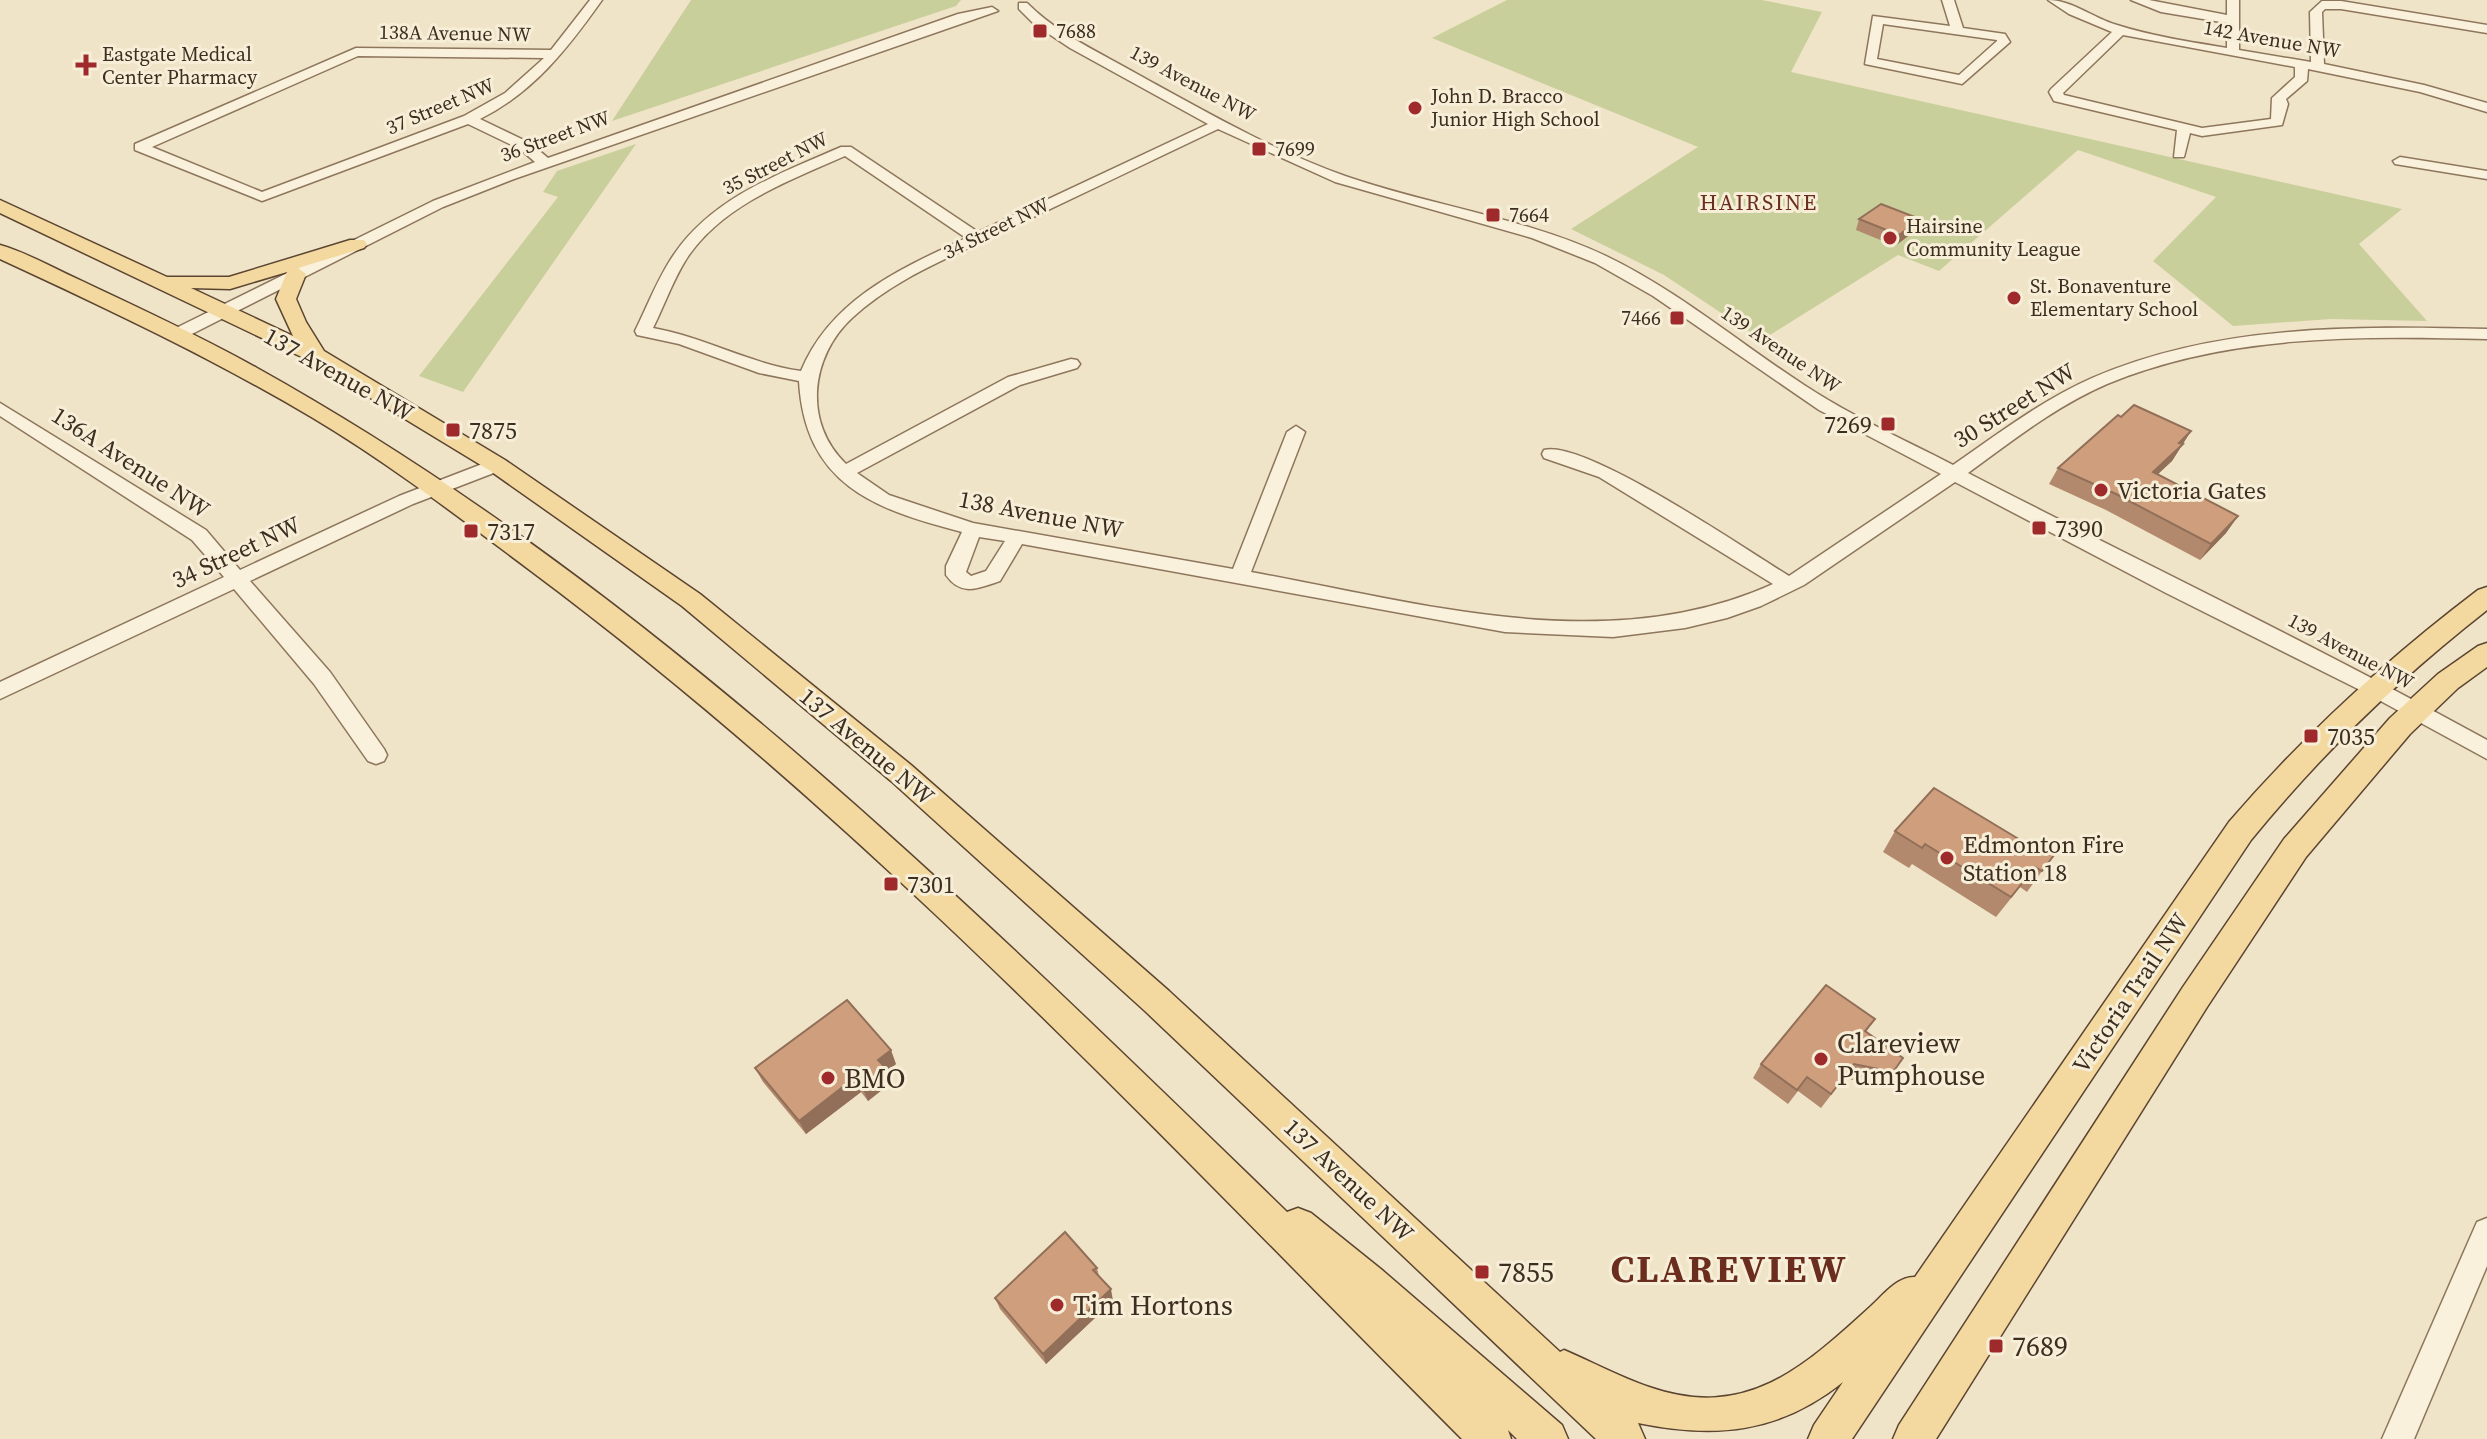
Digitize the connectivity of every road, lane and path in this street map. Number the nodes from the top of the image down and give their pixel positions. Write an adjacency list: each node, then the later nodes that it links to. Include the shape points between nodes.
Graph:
1 (596, 0): 12 (street, 37 Street NW)
2 (1948, 0): 10 (street)
3 (2054, 0): 9 (street, 142 Avenue NW)
4 (2137, 0): 7 (street)
5 (2233, 0): 7 (street)
6 (1005, 6): 17 (street, 139 Avenue NW); 21 (street, 36 Street NW)
7 (2233, 20): 11 (street)
8 (2487, 29): 14 (street, via 2322,5 2316,12)
9 (2121, 30): 11 (street, 142 Avenue NW); 18 (street, via 2056,92 2059,98)
10 (1958, 31): 10 (street, via 1877,19 1870,61 1962,80 2004,42 2001,37)
11 (2233, 53): 13 (street, 142 Avenue NW)
12 (554, 54): 16 (street, 37 Street NW, via 522,90); 23 (street, 138A Avenue NW, via 356,52 140,147)
13 (2301, 65): 14 (street, 142 Avenue NW); 18 (street, via 2302,78 2279,98 2277,122 2218,133)
14 (2318, 68): 15 (street, 142 Avenue NW, via 2412,85)
15 (2487, 108)
16 (469, 119): 21 (street, via 525,146); 23 (street, 37 Street NW)
17 (1220, 123): 25 (street, 34 Street NW); 41 (street, 139 Avenue NW, via 1342,180 1534,233 1600,259 1652,288 1825,406)
18 (2184, 128): 19 (street)
19 (2179, 154)
20 (2400, 161): 22 (street)
21 (544, 162): 26 (street, 36 Street NW, via 438,204)
22 (2487, 175)
23 (262, 197)
24 (0, 206): 29 (main road, 137 Avenue NW)
25 (977, 238): 35 (street, 34 Street NW, via 894,278 862,300 831,333); 35 (street, 35 Street NW, via 846,150 740,198 709,223 682,254 643,331 672,334 766,372)
26 (357, 244): 28 (street, 36 Street NW); 29 (main road, via 230,283)
27 (0, 251): 31 (main road, 137 Avenue NW)
28 (296, 274): 30 (street, 36 Street NW); 33 (main road, via 286,299)
29 (156, 281): 30 (main road, 137 Avenue NW)
30 (222, 312): 31 (street, 36 Street NW); 33 (main road, 137 Avenue NW)
31 (178, 334): 42 (main road, 137 Avenue NW, via 323,414)
32 (2487, 334): 41 (street, 30 Street NW, via 2322,335 2231,344 2168,358 2072,394)
33 (316, 355): 39 (main road, 137 Avenue NW)
34 (1071, 364): 40 (street, via 1014,381)
35 (807, 377): 40 (street, 138 Avenue NW, via 812,428)
36 (0, 408): 46 (street, 136A Avenue NW, via 199,535)
37 (1296, 432): 45 (street)
38 (1551, 454): 47 (street, via 1606,473)
39 (497, 465): 42 (street, 34 Street NW); 59 (main road, 137 Avenue NW, via 691,600 901,773 1157,1001)
40 (843, 473): 43 (street, 138 Avenue NW, via 890,504)
41 (1954, 474): 47 (street, 30 Street NW); 51 (street, 139 Avenue NW)
42 (434, 488): 46 (street, 34 Street NW); 56 (main road, 137 Avenue NW, via 644,641 848,813)
43 (973, 529): 44 (street, 138 Avenue NW); 44 (street, via 956,566 956,575 969,584 993,576)
44 (1017, 537): 45 (street, 138 Avenue NW)
45 (1240, 576): 49 (street, 138 Avenue NW, via 1505,625)
46 (237, 581): 52 (street, 34 Street NW); 55 (street, 136A Avenue NW, via 322,678)
47 (1789, 585): 49 (street, 30 Street NW, via 1693,620)
48 (2487, 596): 51 (main road, Victoria Trail NW)
49 (1584, 630)
50 (2487, 653): 53 (main road)
51 (2374, 687): 53 (street, 139 Avenue NW); 58 (main road, Victoria Trail NW, via 2289,771 2240,831)
52 (0, 691)
53 (2416, 711): 54 (street, 139 Avenue NW); 61 (main road, via 2346,785 2287,860)
54 (2487, 750)
55 (376, 755)
56 (1175, 1129): 60 (main road, 137 Avenue NW); 64 (main road, via 1369,1283)
57 (2487, 1232): 69 (street)
58 (1940, 1271): 59 (main road, via 1800,1390 1773,1407 1742,1417 1701,1419 1639,1404); 66 (main road, Victoria Trail NW)
59 (1538, 1358): 65 (main road, 137 Avenue NW)
60 (1432, 1380): 62 (main road); 63 (main road, 137 Avenue NW)
61 (1937, 1400): 67 (main road); 68 (main road)
62 (1466, 1439)
63 (1491, 1439)
64 (1548, 1439)
65 (1625, 1439)
66 (1828, 1439)
67 (1913, 1439)
68 (1929, 1439)
69 (2398, 1439)

